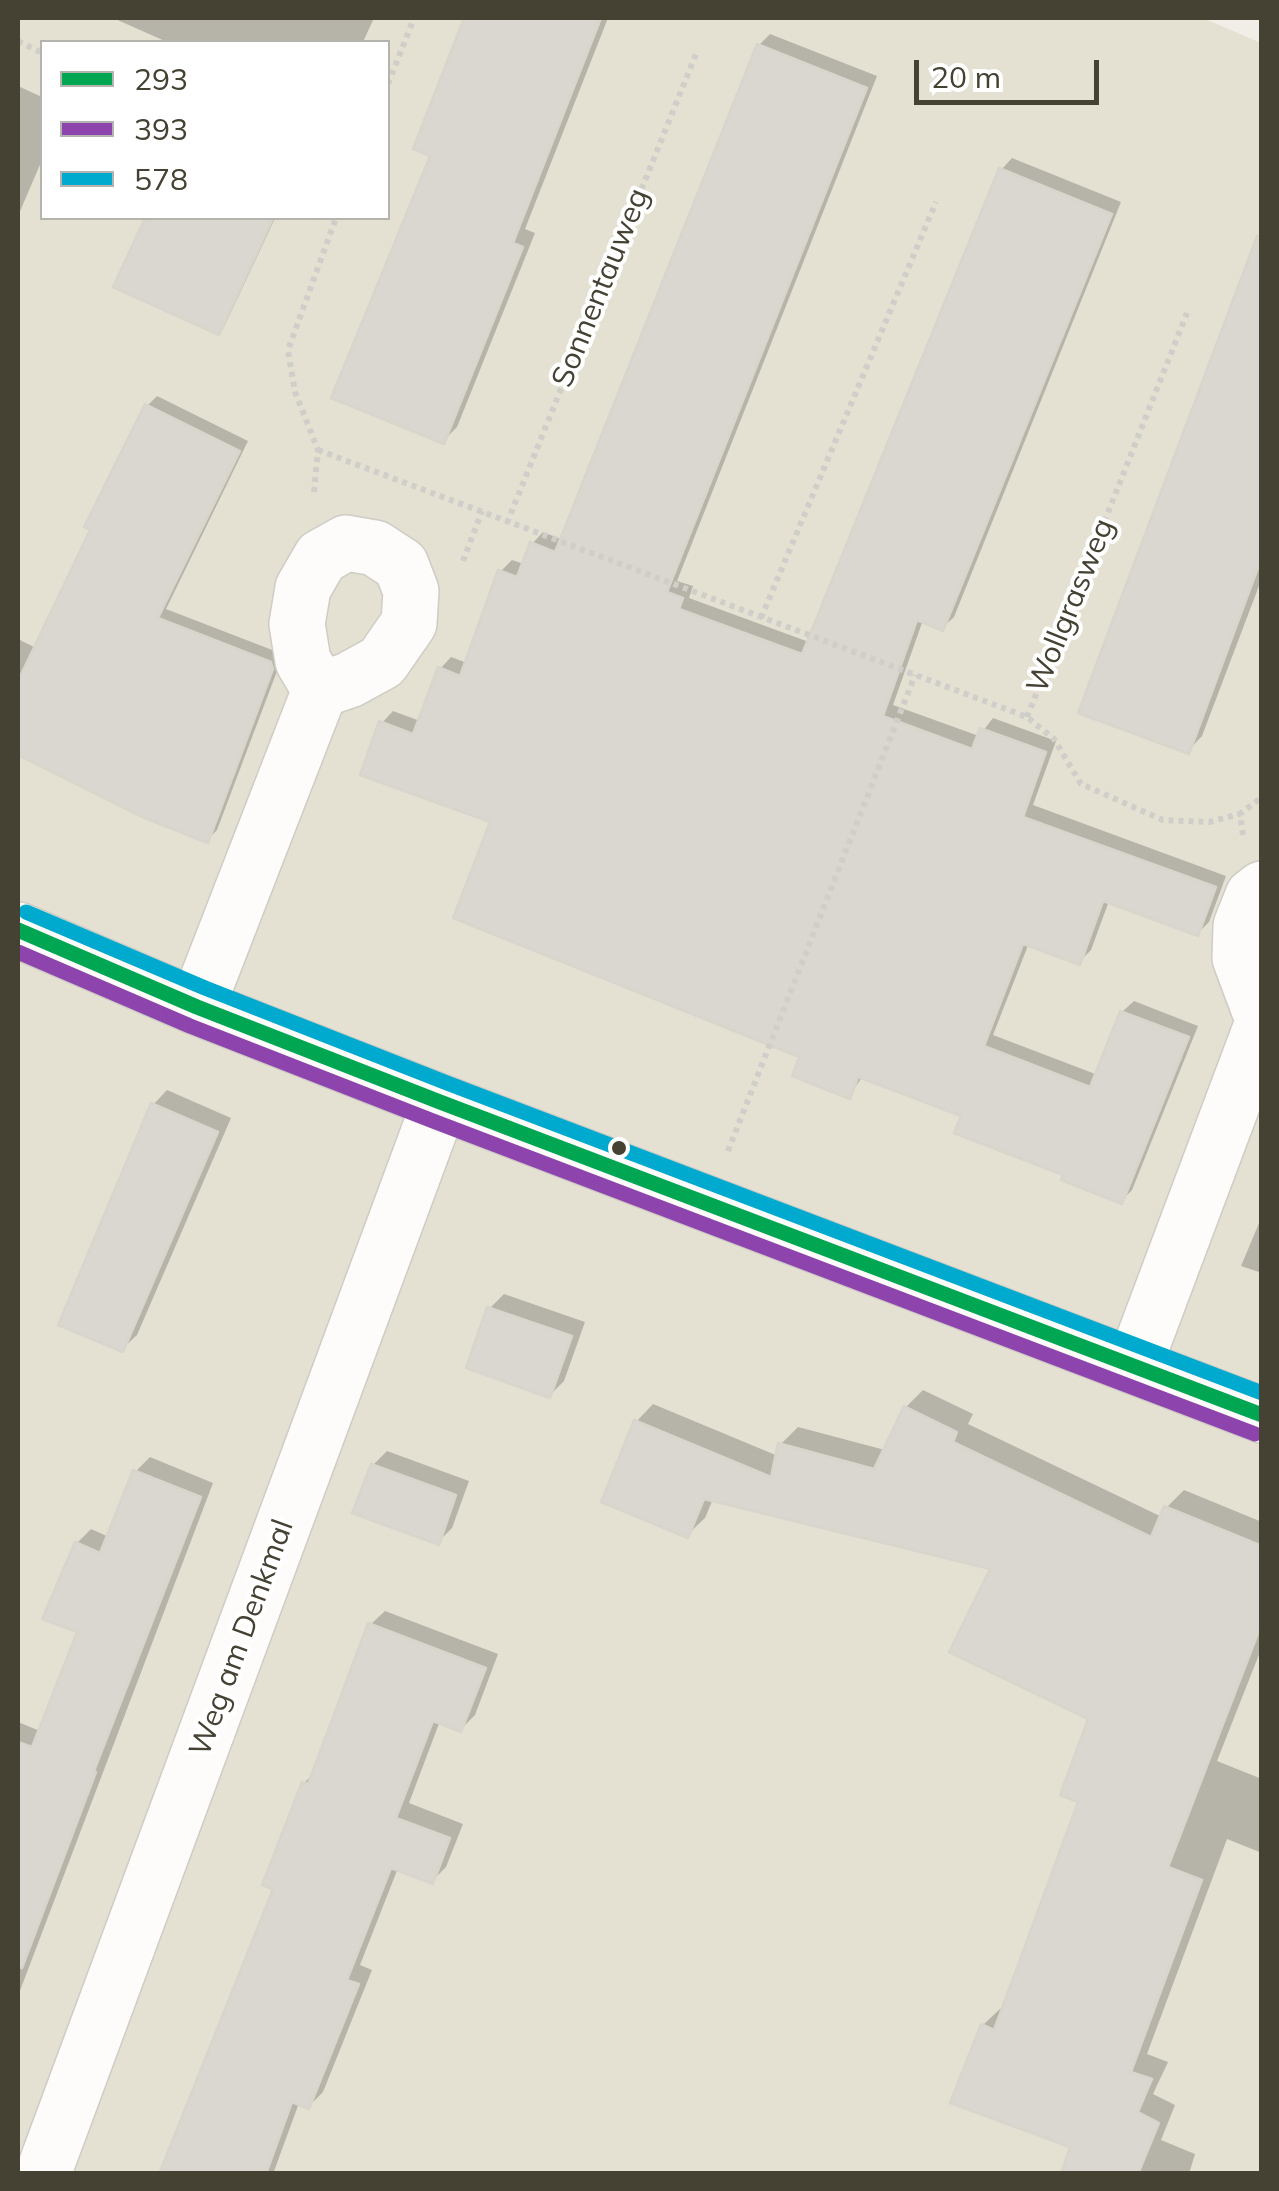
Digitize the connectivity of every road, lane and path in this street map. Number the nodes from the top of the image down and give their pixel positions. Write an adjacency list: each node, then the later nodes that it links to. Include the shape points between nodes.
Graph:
1 (414, 18): 3 (path)
2 (696, 54): 7 (path, Sonnentauweg)
3 (390, 79)
4 (936, 202): 8 (path)
5 (335, 220): 7 (path, via 288,350 295,392 318,450)
6 (1187, 312): 11 (path, Wollgrasweg)
7 (507, 523): 8 (path)
8 (761, 618): 9 (path)
9 (915, 676): 11 (path); 18 (path)
10 (320, 690): 15 (street)
11 (1027, 717): 12 (path, Wollgrasweg, via 1054,739 1081,784 1164,820 1210,822)
12 (1240, 814)
13 (1262, 889): 16 (street, via 1242,926 1240,958)
14 (18, 930): 15 (street)
15 (197, 1007): 17 (street)
16 (1262, 1021): 19 (street)
17 (440, 1102): 18 (street); 21 (street, Weg am Denkmal)
18 (708, 1204): 19 (street)
19 (1134, 1366): 20 (street)
20 (1262, 1415)
21 (43, 2174)

